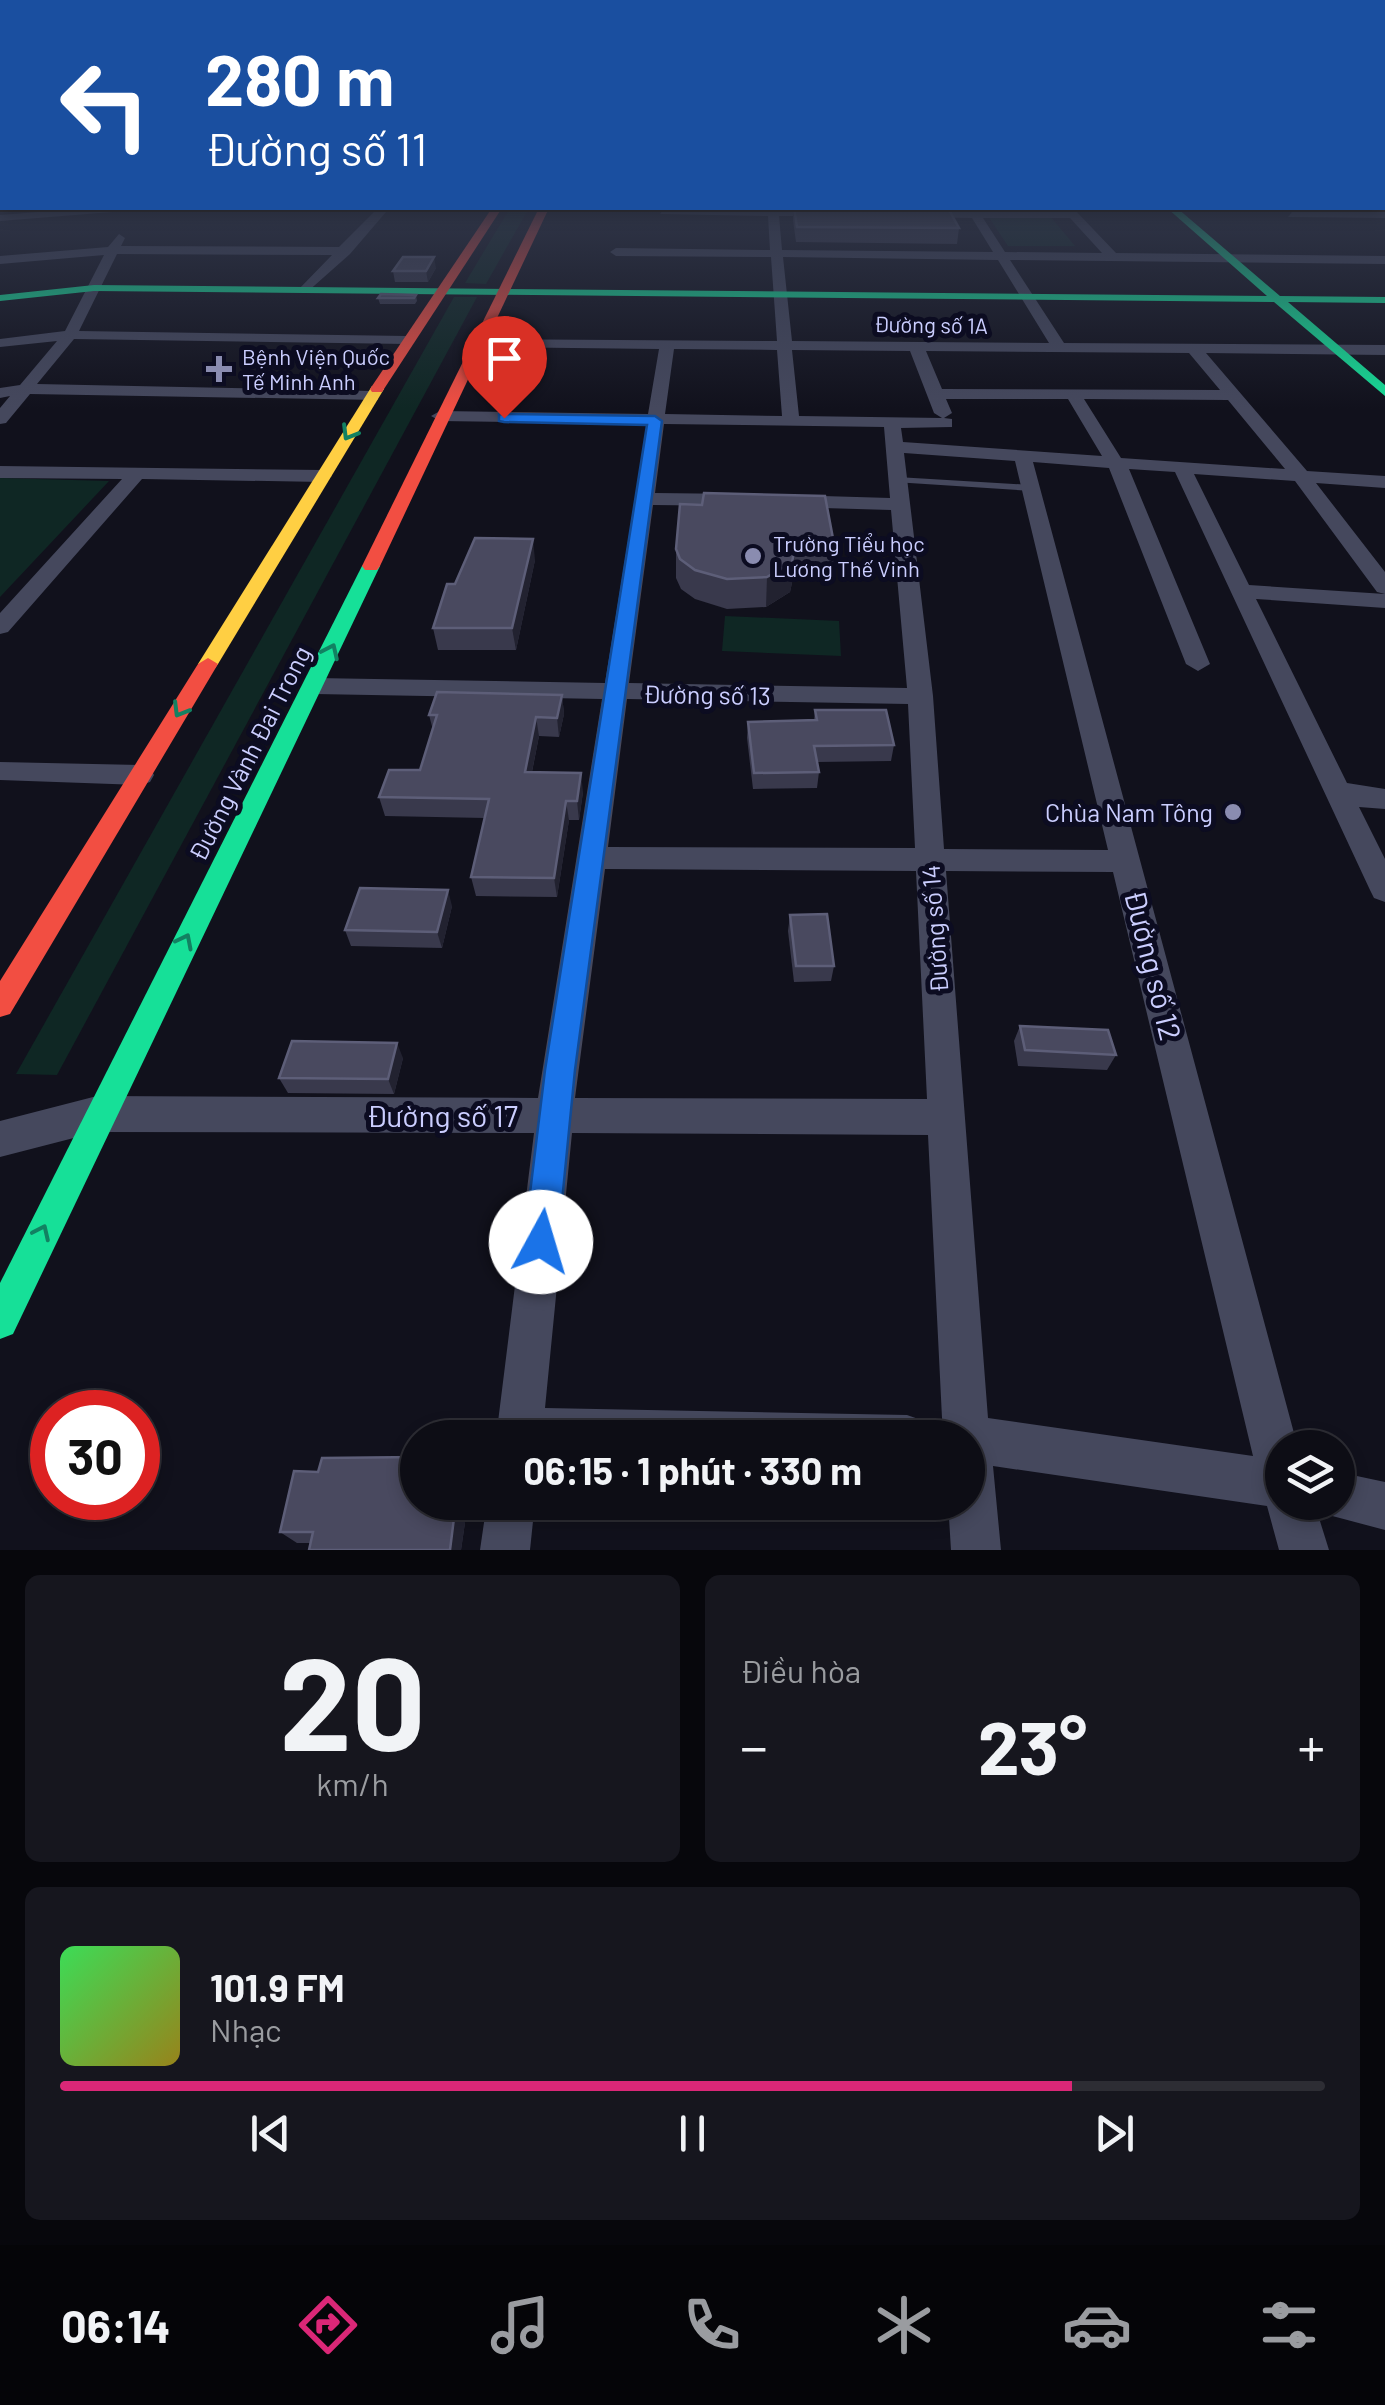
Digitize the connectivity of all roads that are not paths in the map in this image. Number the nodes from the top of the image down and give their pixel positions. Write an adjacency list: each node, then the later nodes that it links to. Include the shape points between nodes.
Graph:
1 (107, 264): 8 (street)
2 (332, 264): 9 (street)
3 (457, 264): 10 (street)
4 (515, 264): 11 (street, Đường Vành Đai Trong)
5 (778, 264): 12 (street)
6 (1005, 264): 13 (street)
7 (1241, 264): 15 (street)
8 (94, 288): 9 (street); 14 (street); 17 (street)
9 (306, 289): 10 (street)
10 (439, 291): 11 (street); 18 (street)
11 (501, 292): 12 (street); 20 (street, Đường Vành Đai Trong)
12 (782, 295): 13 (street); 22 (street)
13 (1028, 297): 15 (street); 24 (street)
14 (0, 298)
15 (1280, 299): 16 (street); 26 (street)
16 (1385, 300)
17 (70, 335): 18 (street); 19 (street); 28 (street)
18 (408, 340): 33 (street)
19 (0, 343)
20 (477, 343): 21 (street, Đường số 1A); 35 (street, Đường Vành Đai Trong)
21 (667, 344): 22 (street, Đường số 1A); 37 (street)
22 (786, 345): 23 (street, Đường số 1A); 38 (street)
23 (916, 346): 24 (street, Đường số 1A); 31 (street)
24 (1059, 347): 25 (street, Đường số 1A)
25 (1194, 348): 26 (street, Đường số 1A); 32 (street)
26 (1339, 350): 27 (street, Đường số 1A); 29 (street)
27 (1385, 350)
28 (27, 390): 30 (street); 33 (street); 36 (street)
29 (1385, 392)
30 (0, 393)
31 (938, 394): 34 (street); 39 (street)
32 (1234, 395): 34 (street); 48 (street)
33 (372, 396): 47 (street, one-way to 47)
34 (1074, 396): 43 (street)
35 (440, 416): 37 (street); 58 (street, Đường Vành Đai Trong, one-way to 35)
36 (0, 419)
37 (655, 421): 38 (street); 52 (street)
38 (791, 422): 40 (street)
39 (946, 423): 40 (street); 41 (street)
40 (895, 434): 41 (street); 51 (street, Đường số 14)
41 (960, 450): 42 (street)
42 (1022, 454): 43 (street); 50 (street, Đường số 12)
43 (1114, 461): 44 (street); 57 (street)
44 (1181, 466): 48 (street); 54 (street)
45 (0, 472): 46 (street)
46 (136, 474): 47 (street); 56 (street)
47 (323, 476): 62 (street, one-way to 62)
48 (1301, 476): 49 (street); 53 (street)
49 (1385, 482)
50 (1032, 488): 51 (lane); 67 (street, Đường số 12)
51 (899, 492): 52 (street); 60 (street, Đường số 14)
52 (642, 498): 59 (street)
53 (1385, 587)
54 (1240, 590): 55 (street); 63 (street)
55 (1385, 601)
56 (0, 626)
57 (1198, 664)
58 (314, 686): 59 (street, Đường số 13); 70 (street, Đường Vành Đai Trong, one-way to 58)
59 (614, 693): 60 (street, Đường số 13); 65 (street)
60 (920, 696): 66 (street, Đường số 14)
61 (0, 772): 62 (street)
62 (140, 775): 69 (street)
63 (1338, 790): 64 (street); 68 (street)
64 (1385, 799)
65 (592, 858): 66 (street); 71 (street)
66 (929, 858): 67 (street); 72 (street, Đường số 14)
67 (1128, 860): 77 (street, Đường số 12)
68 (1385, 890)
69 (0, 1005)
70 (97, 1114): 71 (street, Đường số 17); 73 (street, Đường số 17); 74 (street, Đường Vành Đai Trong, one-way to 70)
71 (555, 1116): 72 (street, Đường số 17); 75 (street)
72 (946, 1117): 76 (street, Đường số 14)
73 (0, 1138)
74 (0, 1320)
75 (522, 1420)
76 (966, 1420)
77 (1270, 1430)
78 (985, 1440): 79 (street)
79 (1265, 1478)
80 (1355, 1500): 81 (street)
81 (1385, 1506)
82 (509, 1520): 85 (street)
83 (973, 1520): 86 (street)
84 (1295, 1520): 87 (street)
85 (505, 1550)
86 (976, 1550)
87 (1304, 1550)

